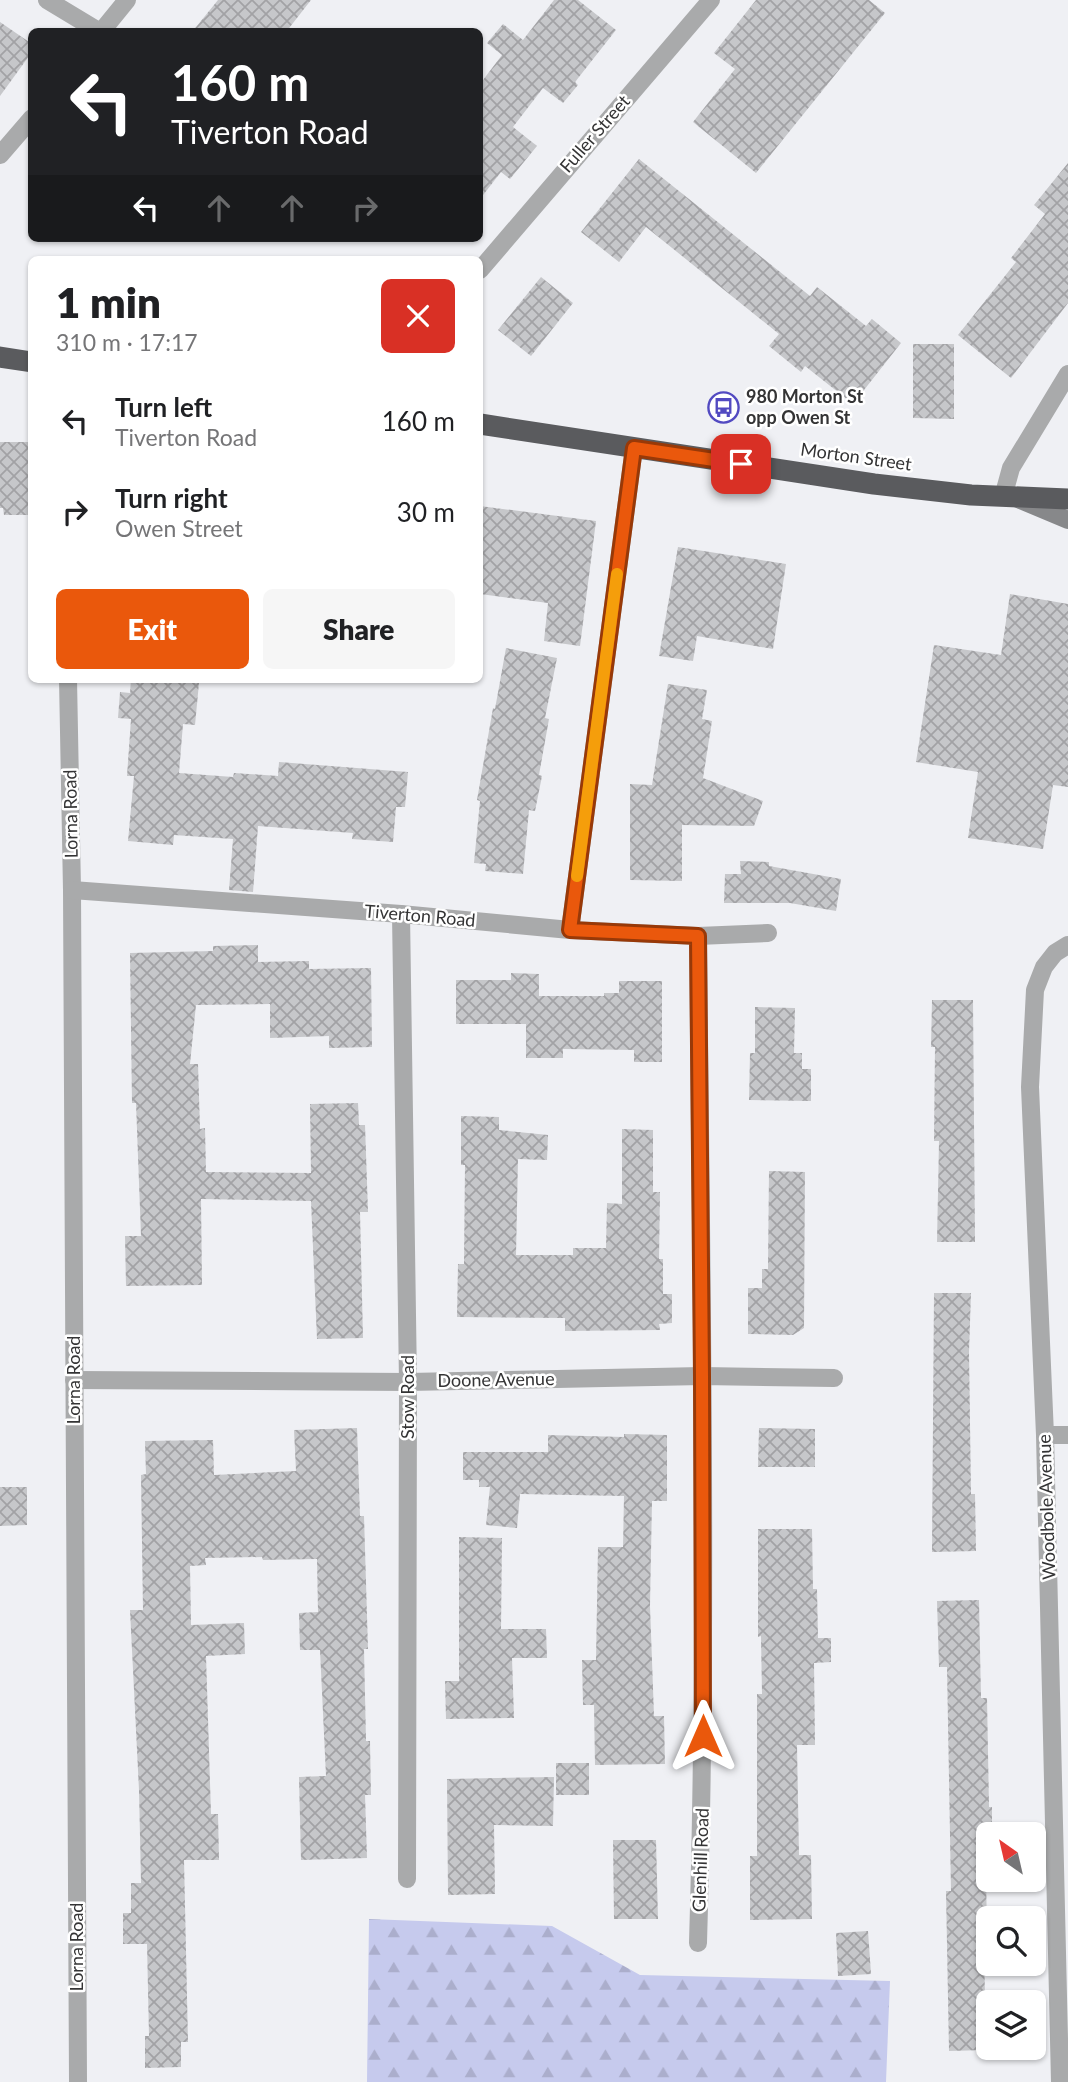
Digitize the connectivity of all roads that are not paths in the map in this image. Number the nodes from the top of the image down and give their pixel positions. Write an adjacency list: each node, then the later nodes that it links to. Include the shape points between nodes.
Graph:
1 (47, 0): 4 (street)
2 (127, 0): 5 (street)
3 (711, 0): 8 (street, Fuller Street)
4 (94, 28)
5 (104, 28)
6 (28, 123): 7 (street)
7 (0, 155)
8 (483, 266)
9 (0, 357): 10 (highway)
10 (28, 361)
11 (1068, 374): 14 (street, via 1011,468)
12 (483, 424): 13 (highway, Morton Street)
13 (634, 448): 14 (highway, Morton Street, via 874,484); 20 (street)
14 (1011, 498): 15 (highway, Morton Street); 16 (main road, Morton Street)
15 (1068, 499)
16 (1068, 520)
17 (68, 683): 18 (street, Lorna Road)
18 (72, 890): 19 (street, Tiverton Road); 26 (street, Lorna Road)
19 (401, 914): 20 (street, Tiverton Road); 27 (street, Stow Road)
20 (570, 930): 22 (street, Tiverton Road)
21 (768, 933): 22 (street, Tiverton Road)
22 (698, 936): 24 (street, Glenhill Road)
23 (1068, 944): 29 (street, Woodbole Avenue, via 1044,967 1035,990 1030,1087)
24 (702, 1376): 25 (street, Doone Avenue); 27 (street, Doone Avenue); 31 (street, Glenhill Road, via 703,1791)
25 (834, 1378)
26 (74, 1380): 27 (street, Doone Avenue); 32 (street, Lorna Road)
27 (408, 1382): 30 (street, Stow Road)
28 (1068, 1434): 29 (street)
29 (1045, 1435): 33 (street, Woodbole Avenue)
30 (407, 1880)
31 (698, 1943)
32 (78, 2082)
33 (1060, 2082)

